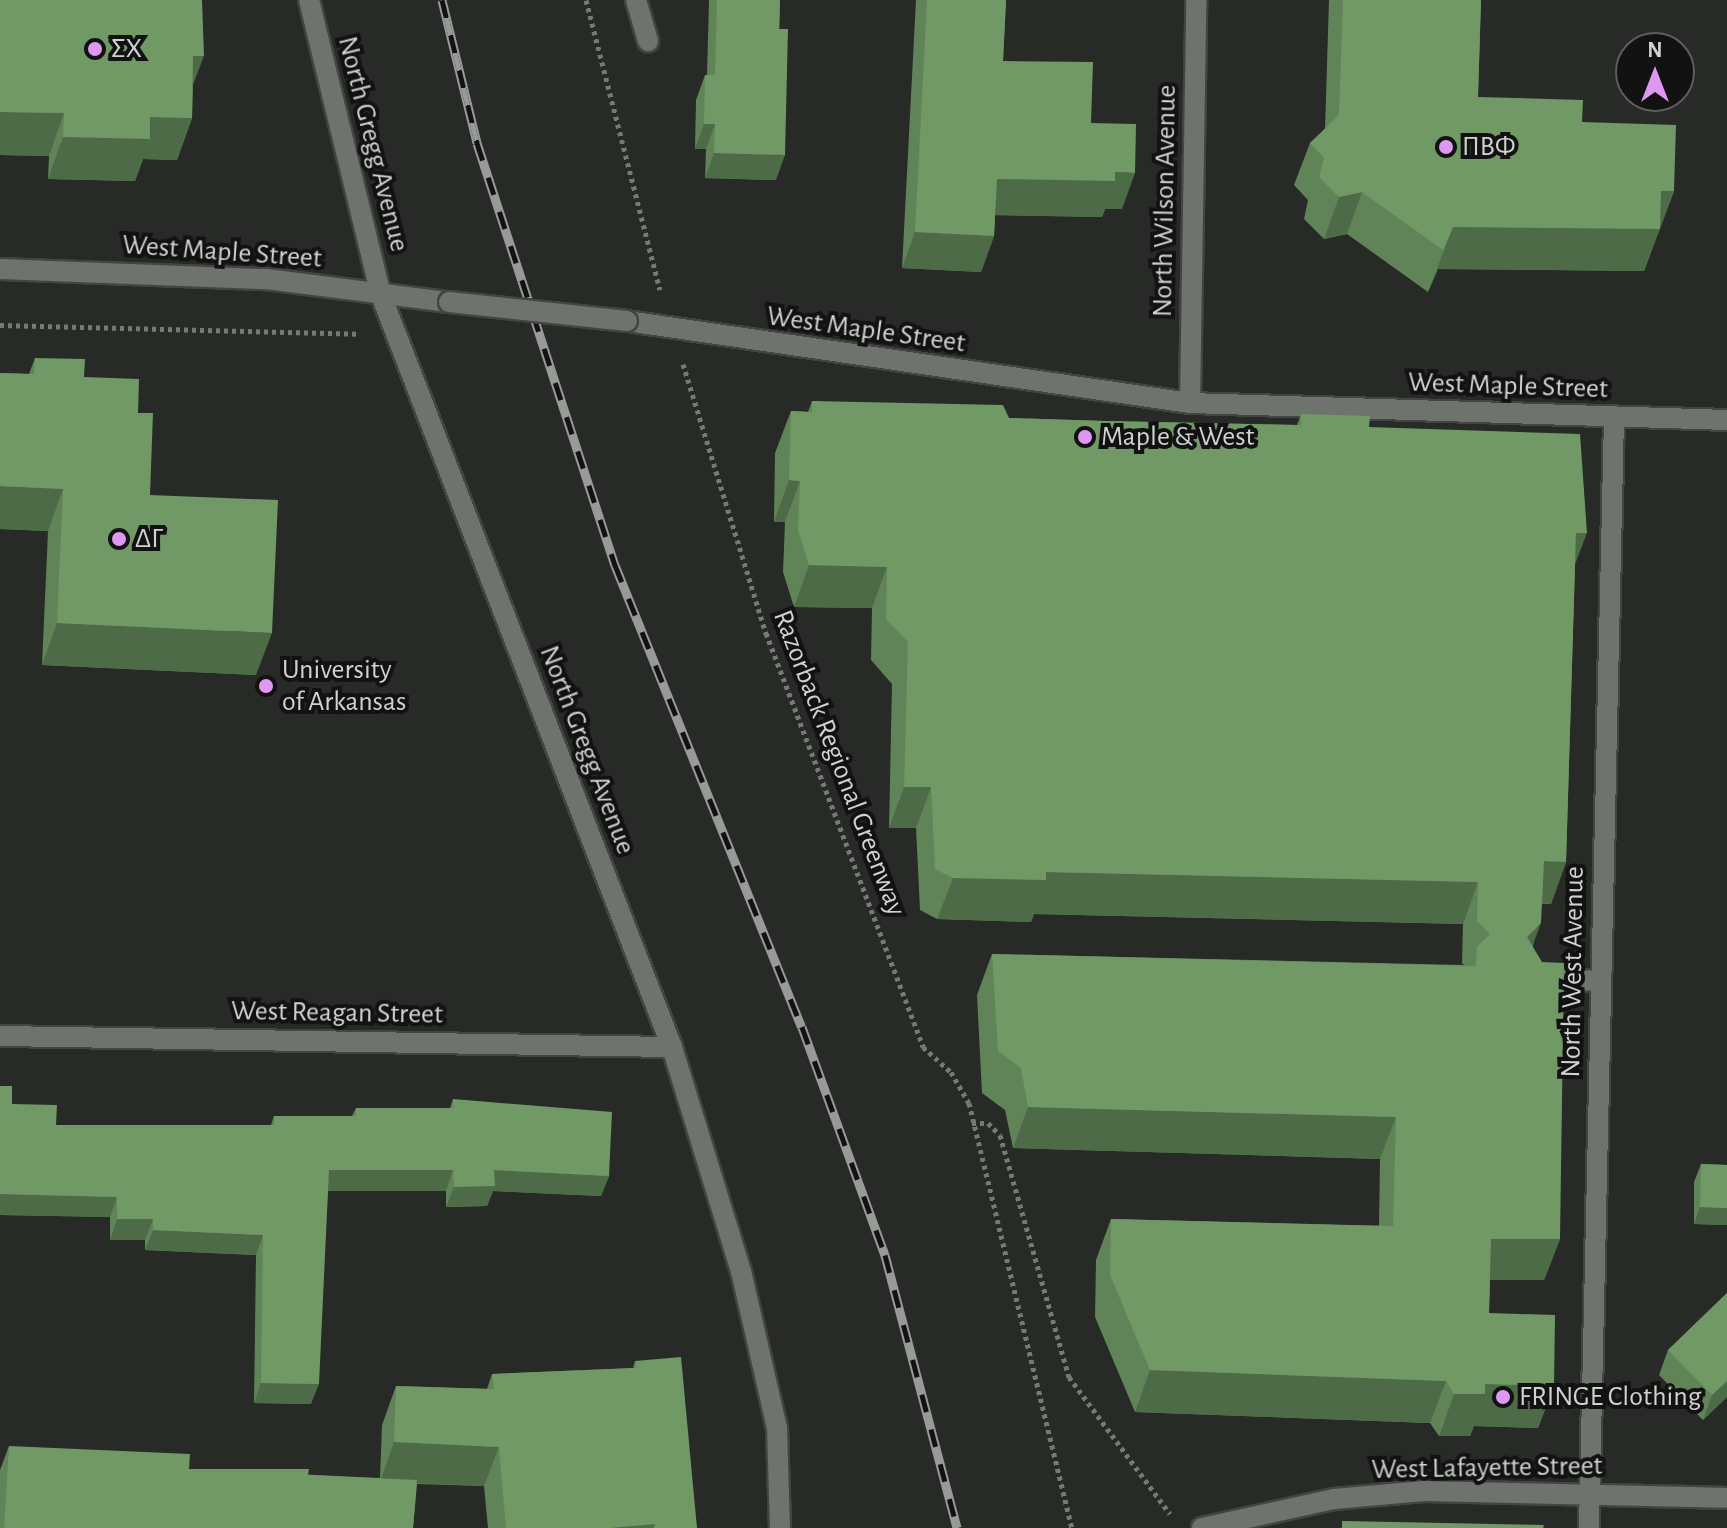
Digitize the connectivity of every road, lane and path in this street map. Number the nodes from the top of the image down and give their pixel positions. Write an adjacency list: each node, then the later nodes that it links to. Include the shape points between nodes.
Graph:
1 (309, 0): 7 (street, North Gregg Avenue)
2 (586, 0): 9 (path, Razorback Regional Greenway)
3 (636, 0): 5 (street)
4 (1196, 0): 11 (street, North Wilson Avenue)
5 (648, 41)
6 (0, 269): 7 (street, West Maple Street, via 266,279)
7 (381, 295): 9 (street, West Maple Street, bridge); 10 (street, North Gregg Avenue)
8 (0, 325): 10 (path)
9 (673, 330): 11 (street, West Maple Street); 18 (path, Razorback Regional Greenway, via 766,633 923,1047 951,1072)
10 (396, 336): 17 (street, North Gregg Avenue)
11 (1190, 403): 12 (street, West Maple Street)
12 (1614, 418): 13 (street, West Maple Street); 15 (street, North West Avenue)
13 (1727, 420)
14 (1525, 978): 15 (street)
15 (1601, 981): 19 (street, North West Avenue)
16 (0, 1036): 17 (street, West Reagan Street)
17 (672, 1047): 21 (street, North Gregg Avenue, via 741,1271 777,1428)
18 (972, 1123): 22 (path, Razorback Regional Greenway); 23 (path, via 988,1123 1000,1135 1069,1377)
19 (1589, 1494): 20 (street, West Lafayette Street); 24 (street, West Lafayette Street, via 1424,1491 1334,1499); 25 (street, North West Avenue)
20 (1727, 1498)
21 (780, 1528)
22 (1072, 1528)
23 (1180, 1528)
24 (1202, 1528)
25 (1589, 1528)

